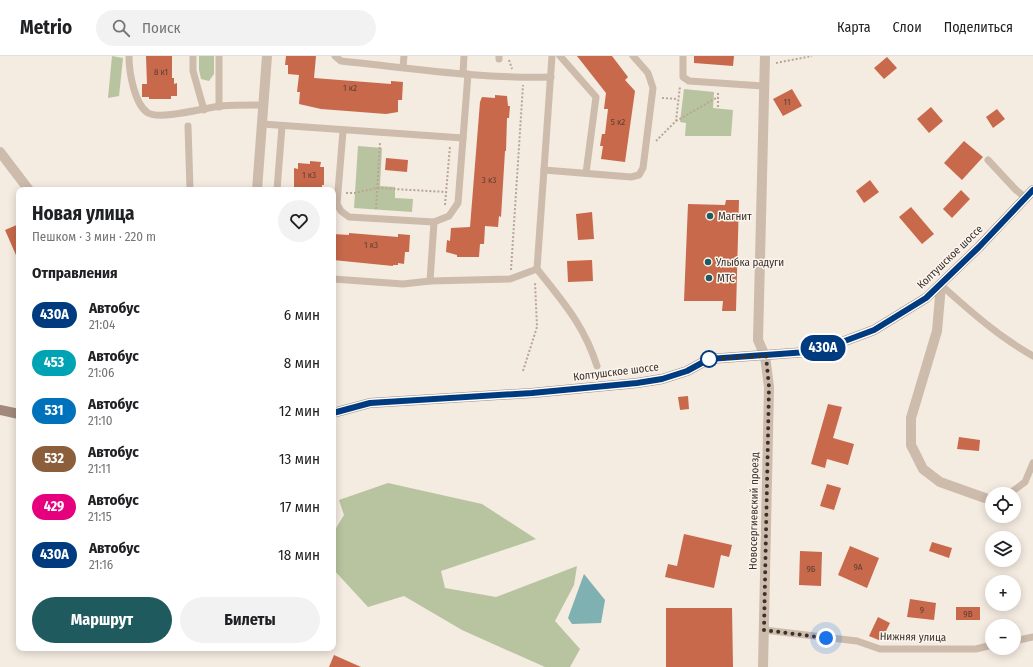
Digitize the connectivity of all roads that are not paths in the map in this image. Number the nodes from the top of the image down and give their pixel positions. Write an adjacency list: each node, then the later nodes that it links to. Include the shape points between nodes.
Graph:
1 (129, 56): 19 (lane, via 129,68 137,99 148,113 157,116)
2 (193, 56): 19 (lane, via 193,71)
3 (219, 56): 18 (lane)
4 (267, 56): 17 (street)
5 (335, 56): 13 (lane, via 341,61)
6 (404, 56): 13 (lane)
7 (464, 56): 14 (lane)
8 (552, 56): 15 (lane)
9 (560, 56): 28 (lane, via 596,97)
10 (633, 56): 28 (lane, via 648,73 653,88 643,168 638,175 631,177)
11 (683, 56): 16 (lane, via 683,77 689,82)
12 (765, 60): 16 (street, Новосергиевский проезд)
13 (403, 67): 14 (lane)
14 (465, 74): 15 (lane); 24 (lane)
15 (551, 77): 27 (lane)
16 (763, 86): 40 (street, Новосергиевский проезд, via 758,340)
17 (264, 105): 18 (lane); 20 (street)
18 (219, 107): 19 (lane)
19 (204, 110)
20 (262, 124): 22 (lane); 31 (street)
21 (188, 126): 30 (lane)
22 (282, 126): 23 (lane); 32 (lane)
23 (343, 131): 24 (lane); 35 (lane, via 338,192 341,212 348,216)
24 (463, 138): 35 (lane, via 458,203 449,216)
25 (0, 152): 29 (street)
26 (988, 160): 34 (lane)
27 (544, 170): 28 (lane); 36 (lane)
28 (586, 173)
29 (27, 187)
30 (190, 187)
31 (258, 187)
32 (278, 187)
33 (1033, 190): 34 (main road, Колтушское шоссе)
34 (1026, 198): 39 (main road, Колтушское шоссе)
35 (434, 222): 38 (lane)
36 (538, 270): 38 (lane, via 510,279); 42 (lane, via 575,316)
37 (336, 279): 38 (lane, via 403,284)
38 (430, 281)
39 (941, 285): 40 (main road, Колтушское шоссе, via 926,298 874,330 807,352); 41 (lane, via 1014,346); 48 (street, via 936,331 911,418 911,445 928,474 940,482)
40 (766, 356): 44 (main road, Колтушское шоссе, via 709,359 687,371 637,383 532,393 370,403); 49 (street, Новосергиевский проезд, via 769,387)
41 (1033, 356)
42 (597, 366)
43 (0, 410): 45 (main road)
44 (336, 412)
45 (16, 413)
46 (1033, 463): 47 (lane, via 1025,482)
47 (1018, 487)
48 (985, 497)
49 (764, 630): 52 (lane, Нижняя улица, via 857,641 880,649 976,649); 53 (street, Новосергиевский проезд)
50 (1033, 637): 51 (lane)
51 (1021, 640)
52 (985, 647)
53 (763, 667)

